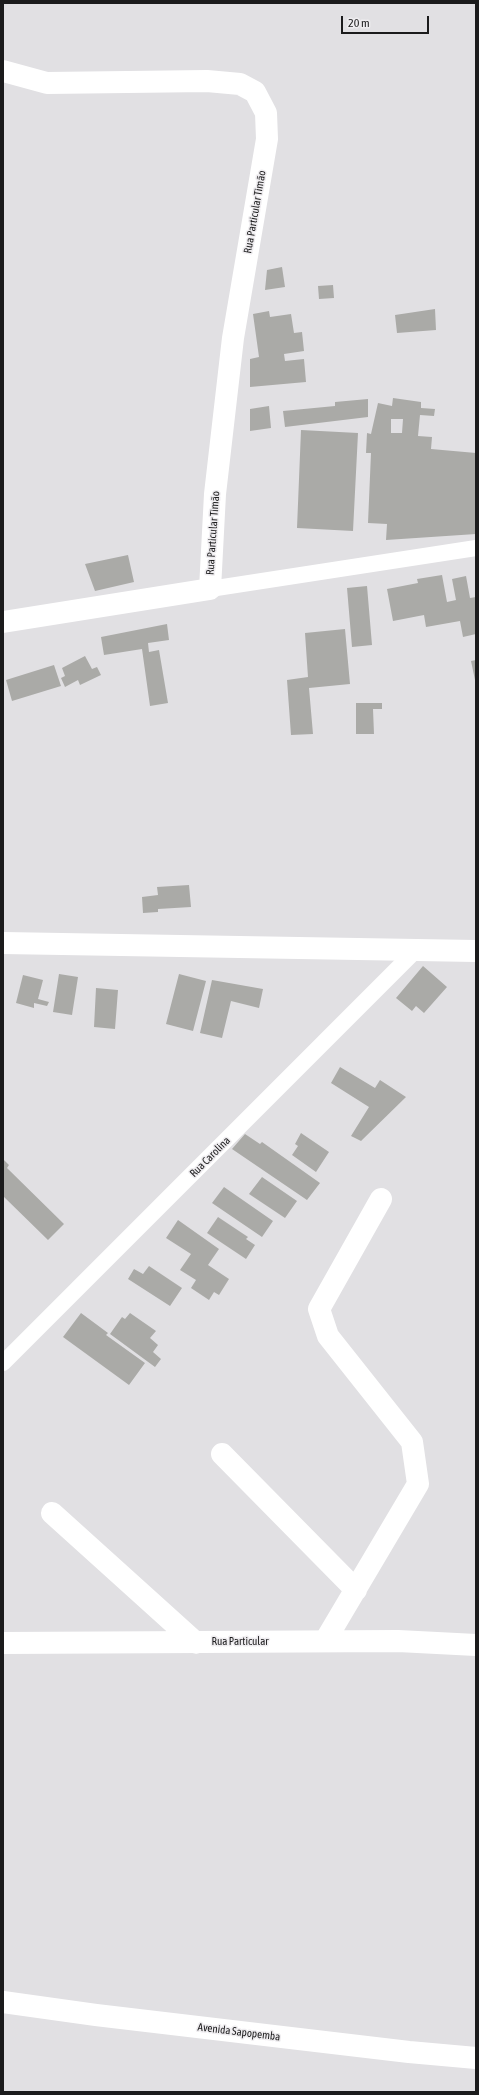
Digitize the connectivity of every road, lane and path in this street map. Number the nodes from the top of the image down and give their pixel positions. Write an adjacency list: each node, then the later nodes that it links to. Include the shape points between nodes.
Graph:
1 (3, 71): 3 (street, Rua Particular Timão, via 47,83 207,81 240,84 255,92 266,113 267,139 263,168 233,338 215,494)
2 (476, 548): 3 (lane, Rua Particular Timão)
3 (210, 589): 4 (street, Rua Particular Timão)
4 (3, 622)
5 (3, 942): 6 (street)
6 (416, 950): 7 (street); 9 (lane, Rua Carolina)
7 (476, 951)
8 (381, 1199): 12 (street, via 319,1309 328,1336 412,1442 418,1484)
9 (3, 1363)
10 (222, 1454): 12 (street)
11 (52, 1513): 13 (street)
12 (356, 1590): 14 (street)
13 (196, 1642): 14 (street, Rua Particular); 15 (street, Rua Particular)
14 (325, 1642): 16 (street, Rua Particular, via 398,1641)
15 (3, 1644)
16 (476, 1645)
17 (3, 2002): 18 (street, Avenida Sapopemba)
18 (476, 2058)

